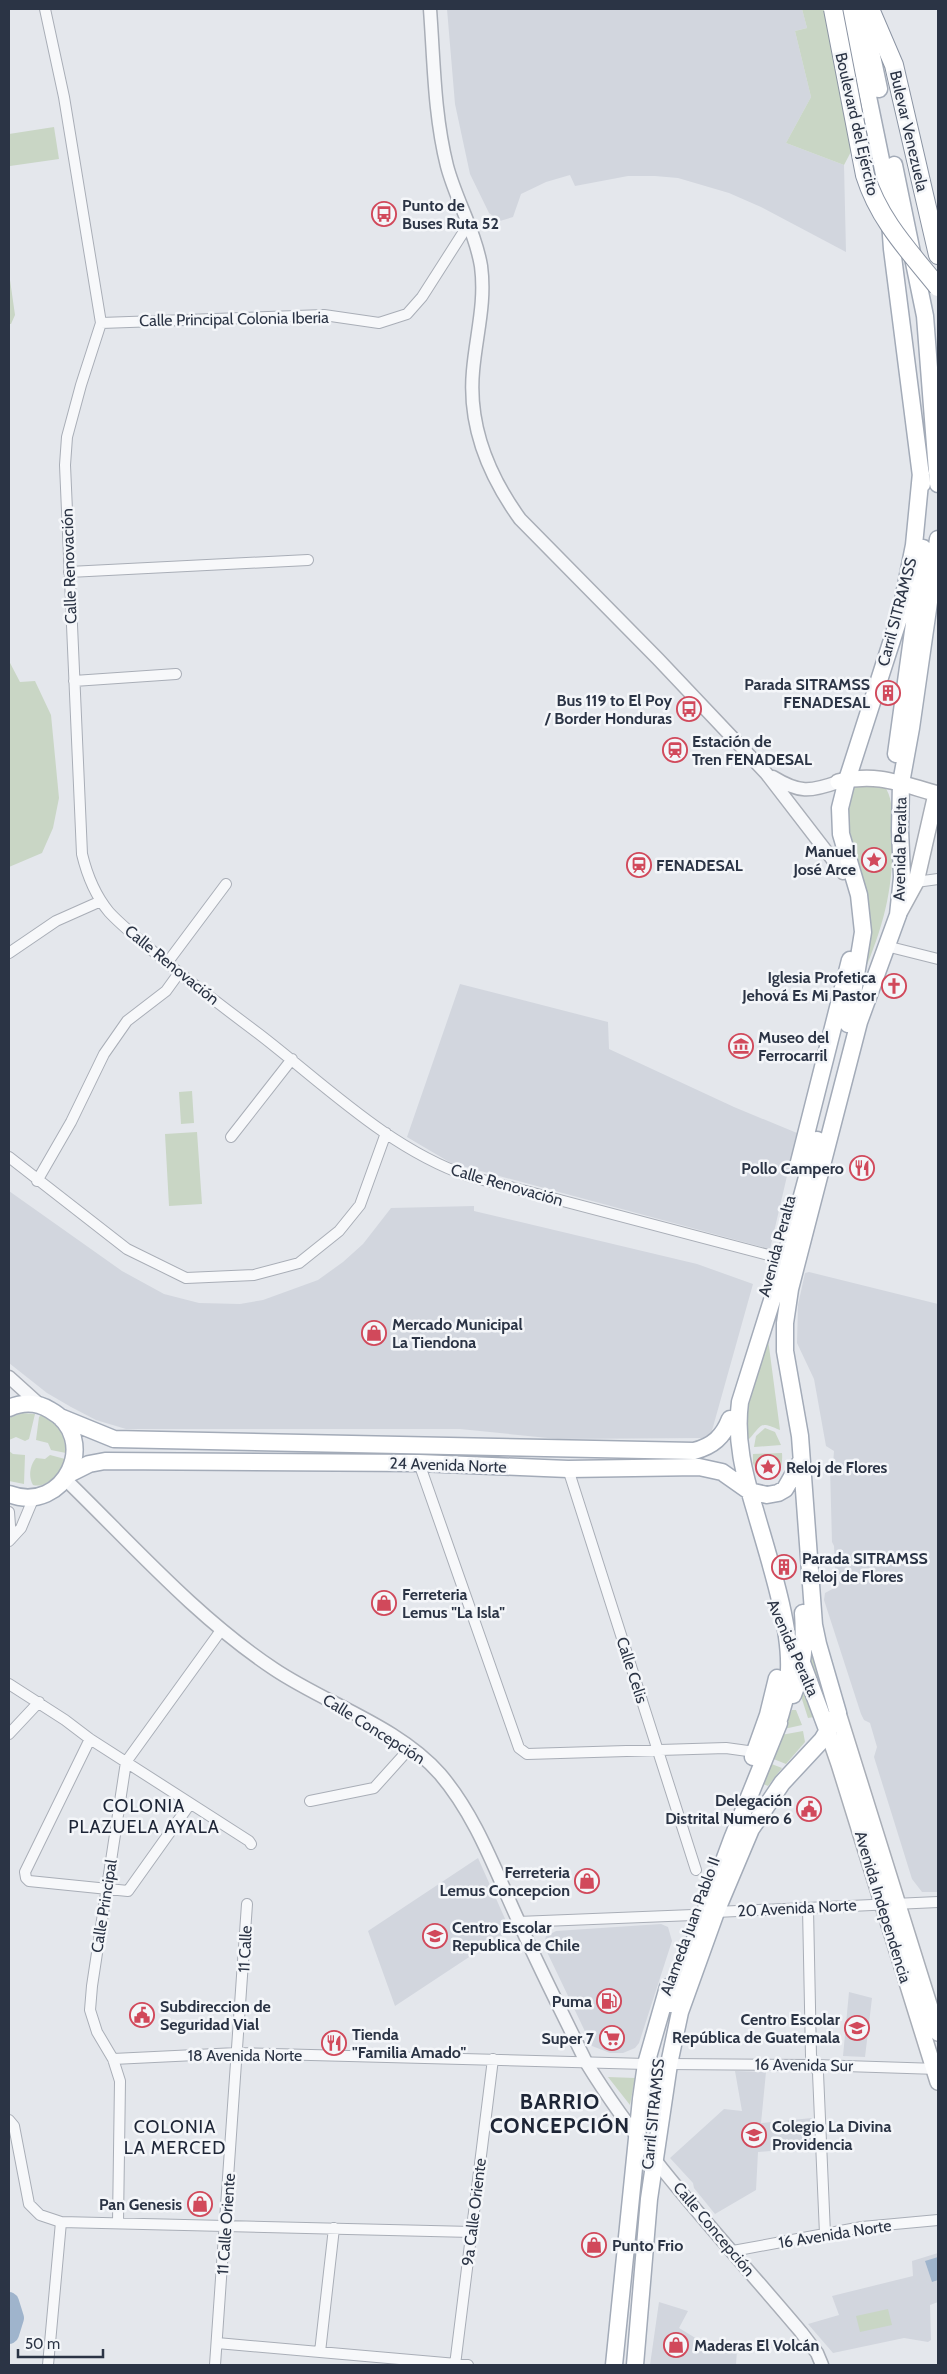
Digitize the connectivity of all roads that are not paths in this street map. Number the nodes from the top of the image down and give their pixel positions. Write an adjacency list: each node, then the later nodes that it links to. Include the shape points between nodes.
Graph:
1 (45, 9): 10 (street, via 64,97)
2 (430, 9): 7 (street, via 434,95 440,134 447,167)
3 (832, 9): 9 (highway, Boulevard del Ejército, bridge, via 872,197 887,224)
4 (850, 9): 11 (main road, Carril SITRAMSS, via 888,194)
5 (862, 9): 12 (main road, Boulevard del Ejército, via 925,316)
6 (870, 9): 8 (highway, Bulevar Venezuela, via 896,73)
7 (468, 225): 10 (street, Calle Principal Colonia Iberia, via 422,297 407,314 379,323 324,315); 18 (street, via 480,263 483,298 473,372 474,414 489,469 497,485 534,535 658,659)
8 (938, 255)
9 (938, 287)
10 (101, 323): 15 (street, Calle Renovación, via 67,437 65,465)
11 (921, 473): 19 (main road, Carril SITRAMSS, via 914,544 900,615); 20 (main road, Carril SITRAMSS, via 924,500 921,573)
12 (938, 484)
13 (938, 539): 20 (main road, via 912,728)
14 (308, 560): 15 (street)
15 (70, 572): 17 (street, Calle Renovación)
16 (176, 674): 17 (street)
17 (74, 681): 26 (street, Calle Renovación, via 82,854 90,881)
18 (766, 774): 19 (street, via 786,785 807,791); 22 (street)
19 (842, 781): 20 (main road, Avenida Peralta, via 875,778); 22 (main road, Avenida Peralta, via 834,793 830,815); 33 (main road, Carril SITRAMSS, via 839,822 859,895 863,932)
20 (897, 782): 21 (main road, Avenida Peralta); 27 (main road, Avenida Peralta, via 902,877); 33 (main road, Carril SITRAMSS, via 895,888 885,927)
21 (938, 790): 24 (main road, Avenida Peralta)
22 (843, 873): 39 (main road, Avenida Peralta, via 852,905 852,952)
23 (938, 879): 24 (street)
24 (916, 882): 27 (main road, Avenida Peralta)
25 (226, 884): 31 (street)
26 (101, 901): 29 (street, via 56,921); 31 (street, Calle Renovación, via 118,921)
27 (898, 915): 28 (main road, Avenida Peralta)
28 (886, 946): 30 (street); 45 (main road, Avenida Peralta, via 859,1022 790,1289 785,1351)
29 (9, 953)
30 (938, 959)
31 (167, 963): 32 (street, Calle Renovación)
32 (179, 973): 34 (street, Calle Renovación); 38 (street, via 166,991 127,1021 110,1046)
33 (852, 1011): 39 (main road, Carril SITRAMSS)
34 (292, 1059): 35 (street, Calle Renovación); 36 (street)
35 (386, 1133): 38 (street, via 360,1204 339,1231 299,1263 254,1275 186,1278 127,1248); 39 (street, Calle Renovación, via 448,1169 468,1176)
36 (231, 1137)
37 (9, 1158): 38 (street)
38 (37, 1181)
39 (780, 1258): 44 (main road, Avenida Peralta, via 742,1367); 49 (main road, Carril SITRAMSS, via 776,1343); 50 (main road, Carril SITRAMSS, via 737,1420)
40 (9, 1377): 41 (street)
41 (40, 1405): 42 (main road, via 24,1404); 43 (main road, 24 Avenida Norte)
42 (9, 1408)
43 (60, 1417): 44 (main road, 24 Avenida Norte, via 114,1439 694,1451 713,1444 721,1437); 48 (main road, via 73,1442 74,1456)
44 (730, 1419): 50 (main road, Avenida Peralta, via 729,1448)
45 (802, 1458): 49 (main road, 24 Avenida Norte); 61 (main road, Avenida Peralta, via 816,1633)
46 (419, 1463): 47 (main road, 24 Avenida Norte); 48 (main road, 24 Avenida Norte, via 105,1461 89,1464); 67 (street, via 519,1748 527,1754)
47 (568, 1469): 50 (main road, 24 Avenida Norte, via 699,1467 722,1472); 67 (street, Calle Celis)
48 (67, 1476): 52 (main road, 24 Avenida Norte, via 53,1490); 56 (street, Calle Concepción, via 191,1604)
49 (794, 1477): 50 (main road, 24 Avenida Norte, via 786,1489 778,1493 767,1495); 58 (main road, Carril SITRAMSS, via 804,1629)
50 (744, 1488): 55 (main road, Avenida Peralta); 57 (main road, Carril SITRAMSS)
51 (9, 1494): 52 (main road)
52 (34, 1497): 54 (street, via 21,1528)
53 (9, 1512): 54 (street)
54 (10, 1540)
55 (774, 1614): 57 (main road, Avenida Peralta); 68 (main road, Alameda Juan Pablo II, via 779,1651 776,1686)
56 (222, 1629): 66 (street, Calle Concepción, via 274,1669); 69 (street, Calle Principal)
57 (787, 1638): 58 (main road, Avenida Peralta); 63 (main road, Carril SITRAMSS, via 788,1682)
58 (802, 1662): 62 (main road, Avenida Peralta); 63 (main road, Carril SITRAMSS, via 796,1689)
59 (9, 1684): 60 (street)
60 (39, 1702): 64 (street); 65 (street)
61 (838, 1713): 62 (main road, Alameda Juan Pablo II); 77 (main road, Avenida Independencia)
62 (828, 1732): 78 (main road, Avenida Independencia); 80 (main road, Alameda Juan Pablo II, via 787,1776 765,1806 744,1842)
63 (774, 1733): 94 (main road, Carril SITRAMSS, via 669,2011 658,2060)
64 (9, 1734)
65 (90, 1739): 69 (street); 74 (street, via 25,1872 30,1881)
66 (410, 1748): 70 (street, via 374,1788); 82 (street, Calle Concepción, via 440,1774 456,1794 478,1832)
67 (658, 1751): 68 (street, via 726,1748); 73 (street, Calle Celis)
68 (755, 1752): 81 (main road, Alameda Juan Pablo II)
69 (126, 1762): 71 (street); 74 (street, Calle Principal)
70 (310, 1801)
71 (190, 1804): 72 (street); 74 (street, via 132,1888 124,1892)
72 (251, 1844)
73 (696, 1870)
74 (106, 1889): 85 (street, Calle Principal, via 90,2010 97,2032)
75 (938, 1902): 77 (street, 20 Avenida Norte)
76 (247, 1904): 84 (street, 11 Calle)
77 (898, 1904): 78 (street, 20 Avenida Norte); 83 (main road, Avenida Independencia)
78 (882, 1905): 79 (street, 20 Avenida Norte); 91 (main road, Avenida Independencia)
79 (808, 1908): 80 (street, 20 Avenida Norte); 90 (street, via 811,2056)
80 (716, 1912): 89 (main road, Alameda Juan Pablo II, via 680,2012)
81 (693, 1915): 82 (street); 88 (main road, Alameda Juan Pablo II, via 658,2017)
82 (518, 1922): 87 (street, Calle Concepción)
83 (938, 2032)
84 (238, 2053): 85 (street, 18 Avenida Norte); 86 (street, 18 Avenida Norte); 98 (street, 11 Calle Oriente)
85 (114, 2059): 97 (street, Calle Principal, via 120,2081)
86 (493, 2059): 87 (street, 18 Avenida Norte); 100 (street, 9a Calle Oriente)
87 (586, 2062): 88 (street, 18 Avenida Norte); 93 (street, Calle Concepción)
88 (646, 2064): 93 (main road, Alameda Juan Pablo II)
89 (669, 2064): 90 (street, 16 Avenida Sur); 94 (main road, Alameda Juan Pablo II)
90 (814, 2065): 91 (street, 16 Avenida Sur); 101 (street, via 818,2073)
91 (937, 2073)
92 (9, 2120): 96 (street, via 14,2126 29,2204 40,2215)
93 (637, 2137): 94 (street, Calle Concepción); 110 (main road, Alameda Juan Pablo II)
94 (652, 2156): 102 (street, Calle Concepción); 111 (main road, Carril SITRAMSS); 112 (main road, Alameda Juan Pablo II)
95 (938, 2220): 101 (street, 16 Avenida Norte)
96 (62, 2222): 97 (street); 106 (street)
97 (118, 2222): 98 (street)
98 (226, 2225): 99 (street); 103 (street, 11 Calle Oriente)
99 (334, 2228): 100 (street); 104 (street)
100 (472, 2232): 108 (street, 9a Calle Oriente)
101 (825, 2234): 102 (street, 16 Avenida Norte)
102 (733, 2251): 105 (street, Calle Concepción)
103 (217, 2343): 104 (street); 107 (street, 11 Calle Oriente)
104 (320, 2352): 108 (street)
105 (819, 2359): 113 (street)
106 (48, 2365)
107 (215, 2365)
108 (455, 2365): 109 (street)
109 (468, 2365)
110 (614, 2365)
111 (626, 2365)
112 (635, 2365)
113 (829, 2365)

